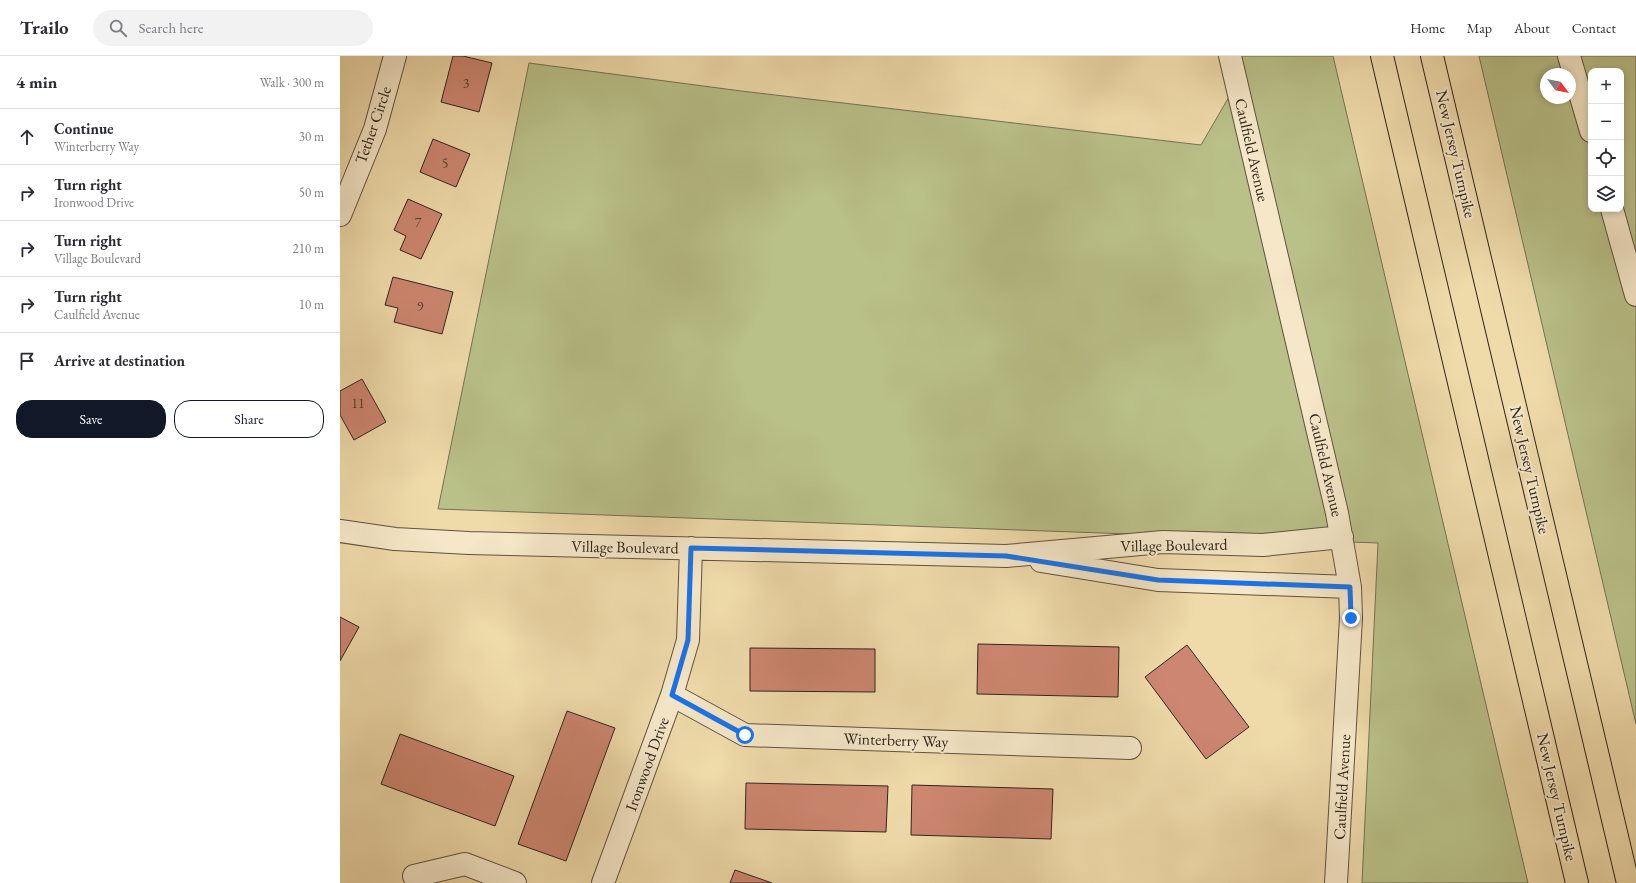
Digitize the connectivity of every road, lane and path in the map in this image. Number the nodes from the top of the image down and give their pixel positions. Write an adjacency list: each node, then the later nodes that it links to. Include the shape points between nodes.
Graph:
1 (395, 56): 8 (street, Tether Circle, via 375,129)
2 (1230, 56): 11 (street, Caulfield Avenue)
3 (1382, 56): 21 (highway, New Jersey Turnpike)
4 (1432, 56): 22 (highway, New Jersey Turnpike)
5 (1569, 56): 6 (street)
6 (1588, 121)
7 (1613, 212): 9 (street)
8 (340, 215)
9 (1636, 295)
10 (340, 531): 12 (street, Village Boulevard, via 383,538 443,542)
11 (1342, 538): 13 (street, Village Boulevard, via 1263,545 1163,542); 14 (street, Caulfield Avenue)
12 (691, 548): 13 (street, Village Boulevard); 15 (street, Ironwood Drive, via 688,640)
13 (1006, 556): 14 (street, Village Boulevard, via 1158,580)
14 (1350, 587): 20 (street, Caulfield Avenue, via 1351,643)
15 (672, 695): 16 (street, Winterberry Way, via 745,735); 19 (street, Ironwood Drive)
16 (1130, 748)
17 (414, 876): 18 (street, via 465,864)
18 (515, 883)
19 (604, 883)
20 (1336, 883)
21 (1577, 883)
22 (1628, 883)

